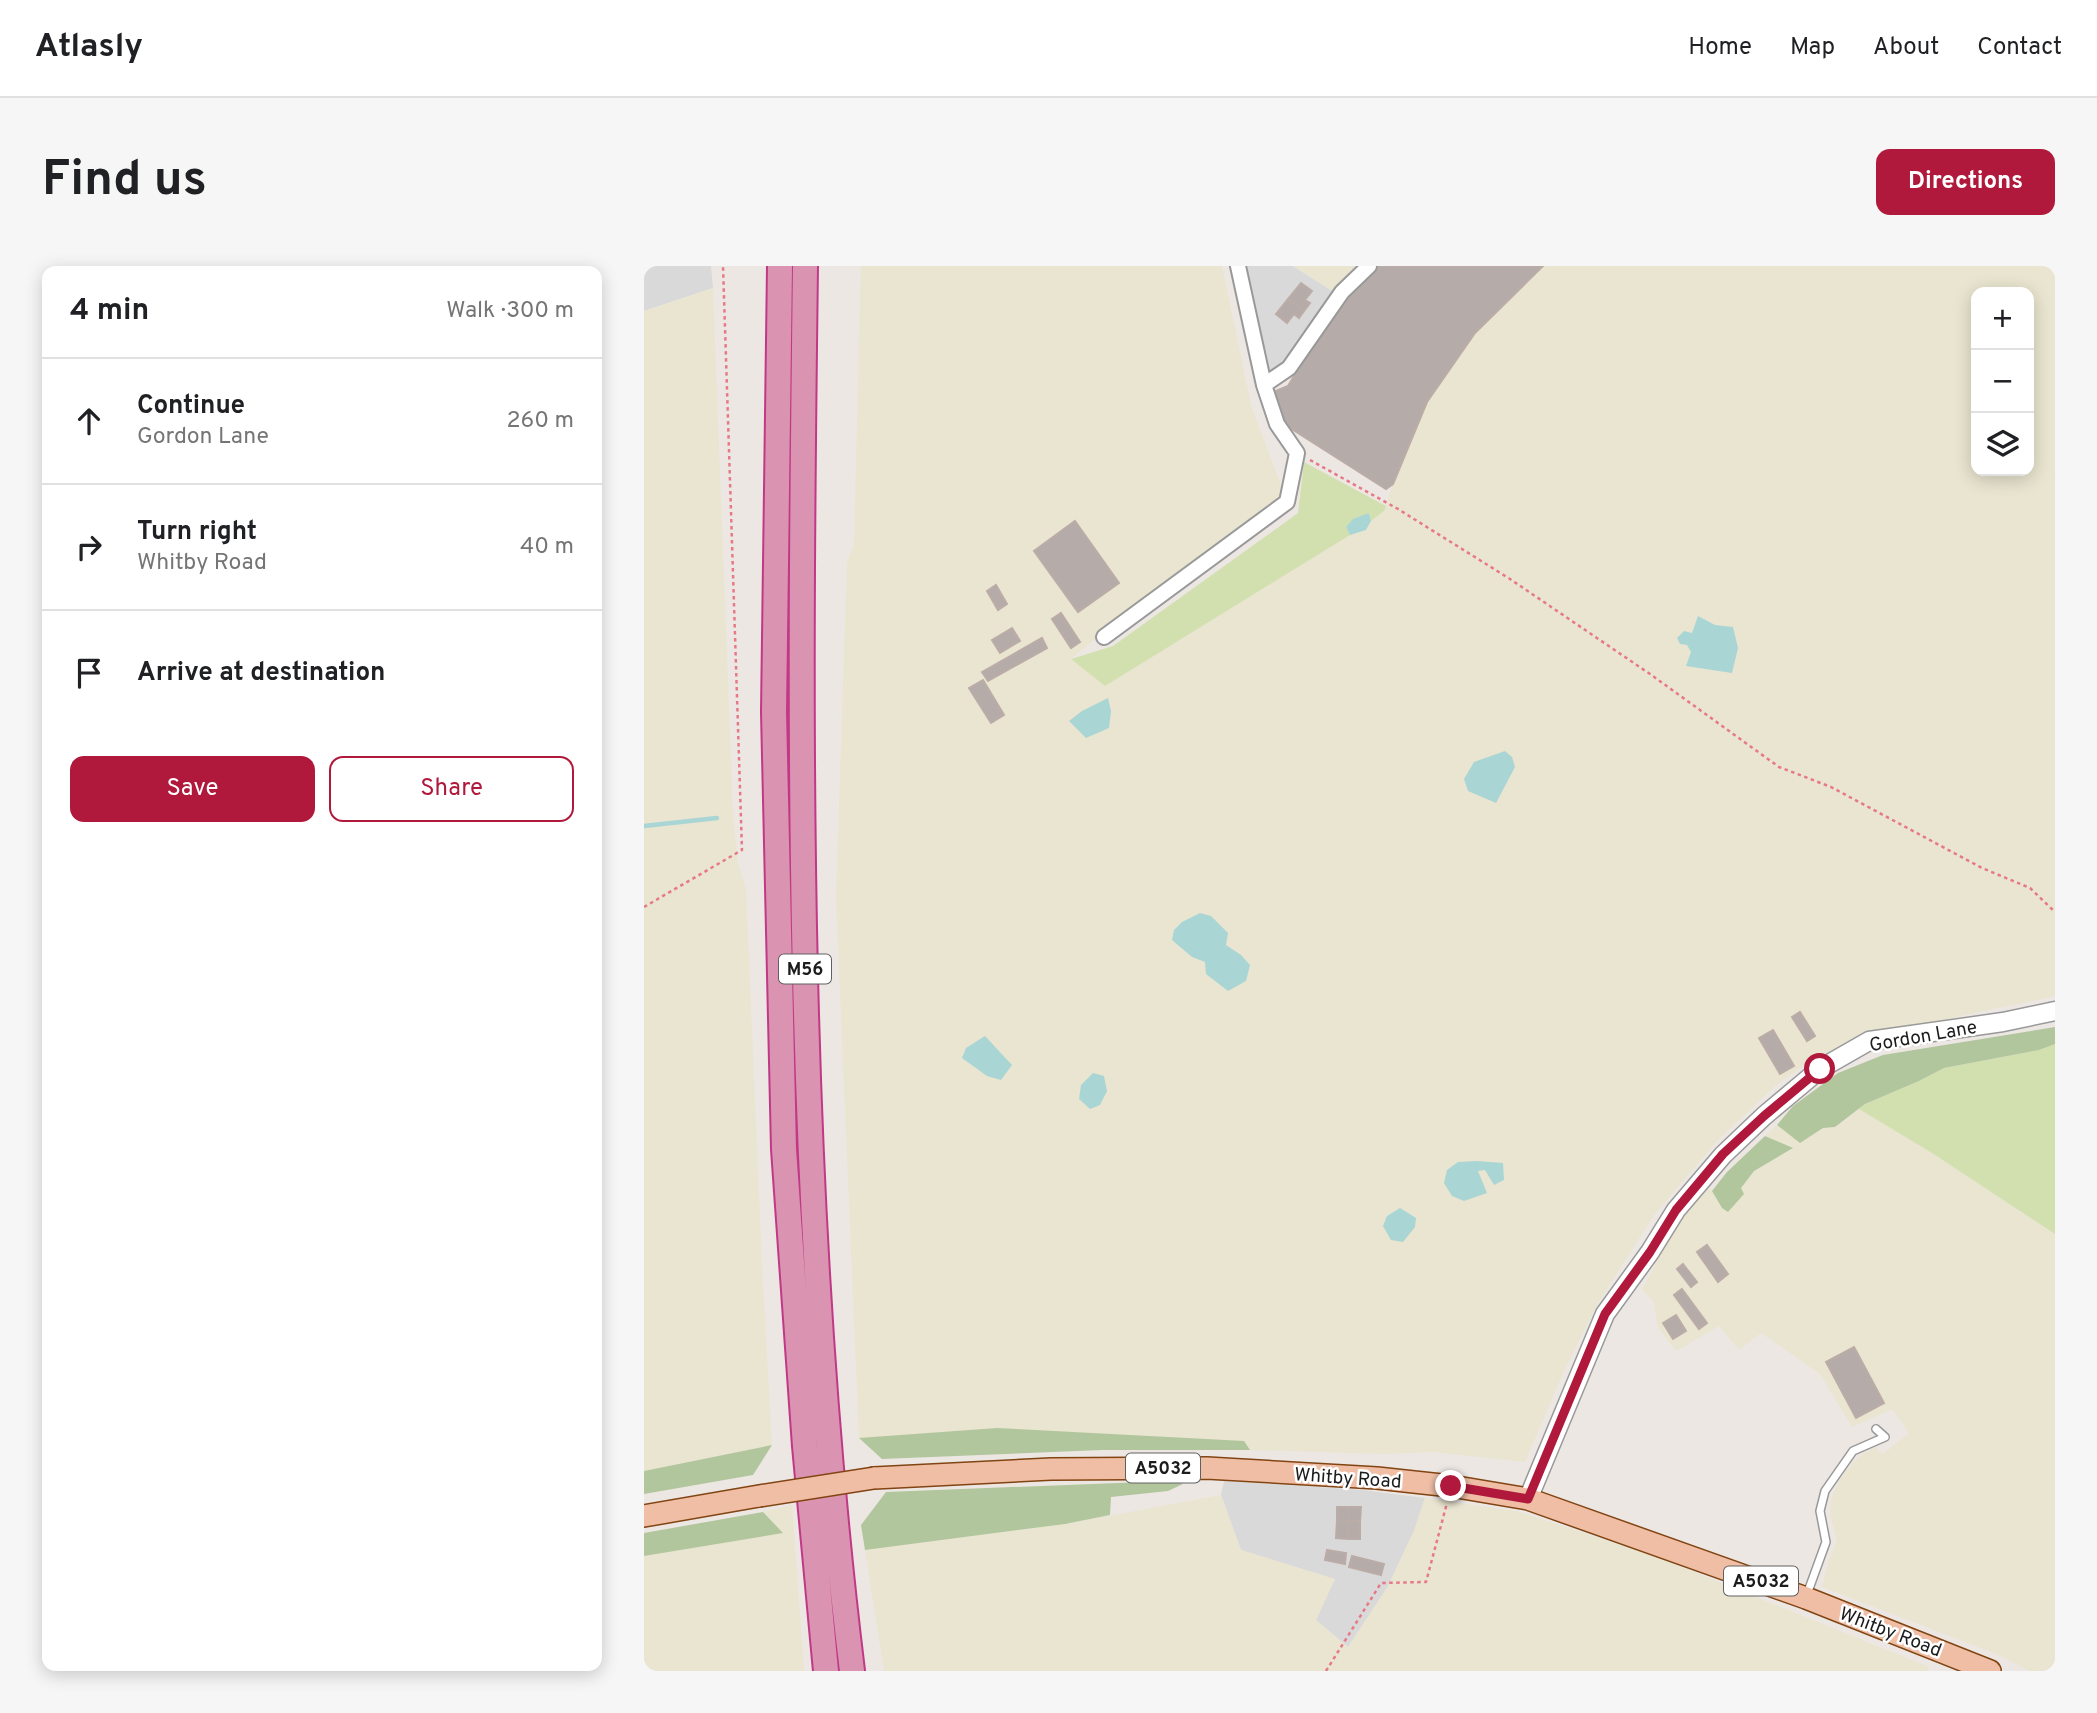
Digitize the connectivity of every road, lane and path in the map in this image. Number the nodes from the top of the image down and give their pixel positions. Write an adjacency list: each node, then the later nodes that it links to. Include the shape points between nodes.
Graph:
1 (723, 266): 9 (path, via 742,850)
2 (780, 266): 17 (highway, M56, via 774,712 784,1149)
3 (805, 266): 18 (highway, M56, via 801,802 806,1018 817,1280)
4 (1238, 266): 6 (street)
5 (1369, 266): 6 (street, via 1342,292 1289,368)
6 (1264, 385): 7 (street, via 1277,424)
7 (1297, 453): 8 (street, via 1287,502); 10 (path, via 1510,579 1779,767 1831,787 1982,868 2029,888)
8 (1104, 637)
9 (644, 907)
10 (2055, 912)
11 (2055, 1011): 14 (street, Gordon Lane, via 1869,1041 1820,1069 1764,1116 1723,1154 1676,1210 1605,1314)
12 (1876, 1429): 16 (lane, via 1885,1437 1853,1451 1825,1491 1821,1511 1826,1542)
13 (1451, 1486): 14 (main road, Whitby Road / A5032); 15 (main road, Whitby Road / A5032, bridge, via 1207,1468 1051,1469 874,1478); 19 (path, via 1426,1582 1381,1583)
14 (1528, 1499): 16 (main road, Whitby Road / A5032)
15 (644, 1516)
16 (1806, 1598): 20 (main road, Whitby Road / A5032)
17 (826, 1671)
18 (852, 1671)
19 (1326, 1671)
20 (1990, 1671)

